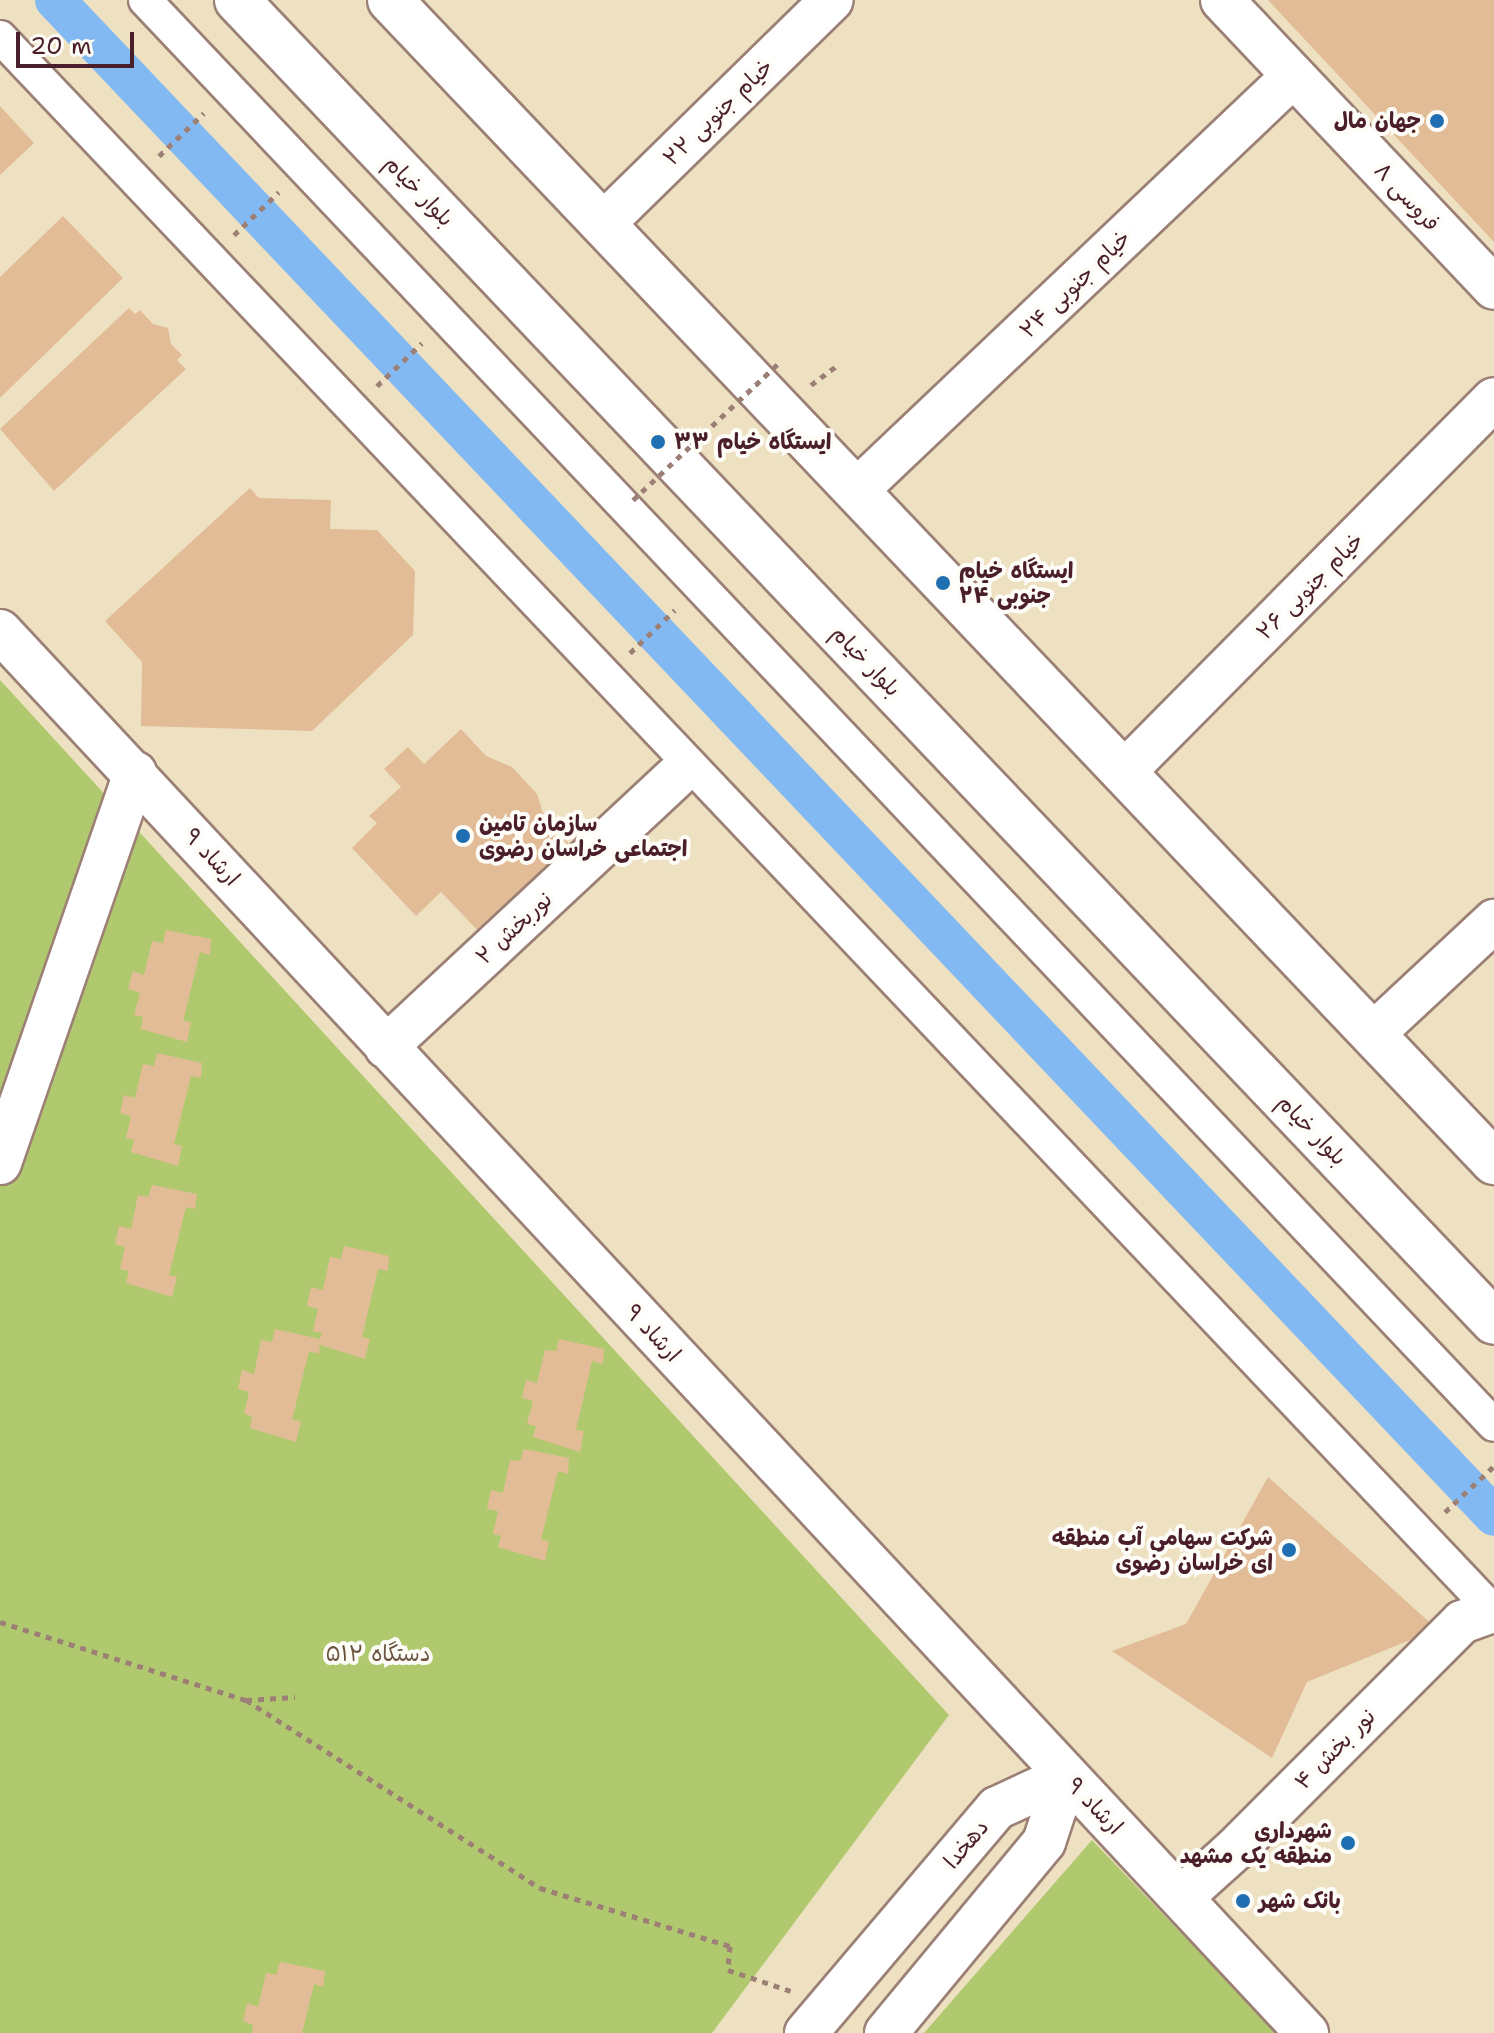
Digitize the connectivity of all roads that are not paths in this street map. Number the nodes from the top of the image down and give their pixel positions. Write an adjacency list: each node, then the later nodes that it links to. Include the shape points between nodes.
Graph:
1 (145, 0): 22 (street)
2 (237, 0): 21 (main road, بلوار خیام)
3 (390, 0): 8 (main road)
4 (832, 0): 8 (street, خیام جنوبی ۲۲)
5 (1222, 0): 7 (street, فروسی ۸)
6 (0, 37): 23 (street)
7 (1293, 76): 9 (street, فروسی ۸); 11 (street, خیام جنوبی ۲۴)
8 (603, 224): 11 (main road)
9 (1494, 288)
10 (1494, 399): 13 (street, خیام جنوبی ۲۶)
11 (856, 491): 13 (main road)
12 (0, 631): 14 (street, ارشاد ۹)
13 (1124, 772): 17 (main road)
14 (135, 773): 18 (street, ارشاد ۹); 20 (street)
15 (676, 777): 18 (street, نوربخش ۲)
16 (1494, 921): 17 (street)
17 (1373, 1034): 19 (main road)
18 (386, 1047): 24 (street, ارشاد ۹)
19 (1494, 1162)
20 (0, 1163)
21 (1494, 1322)
22 (1494, 1425)
23 (1493, 1611): 25 (street, نور بخش ۴, via 1462,1622)
24 (1066, 1776): 25 (street, ارشاد ۹); 26 (street, دهخدا, via 997,1808); 27 (street, via 1044,1842)
25 (1183, 1896): 28 (street, ارشاد ۹)
26 (818, 2019)
27 (886, 2033)
28 (1307, 2033)

